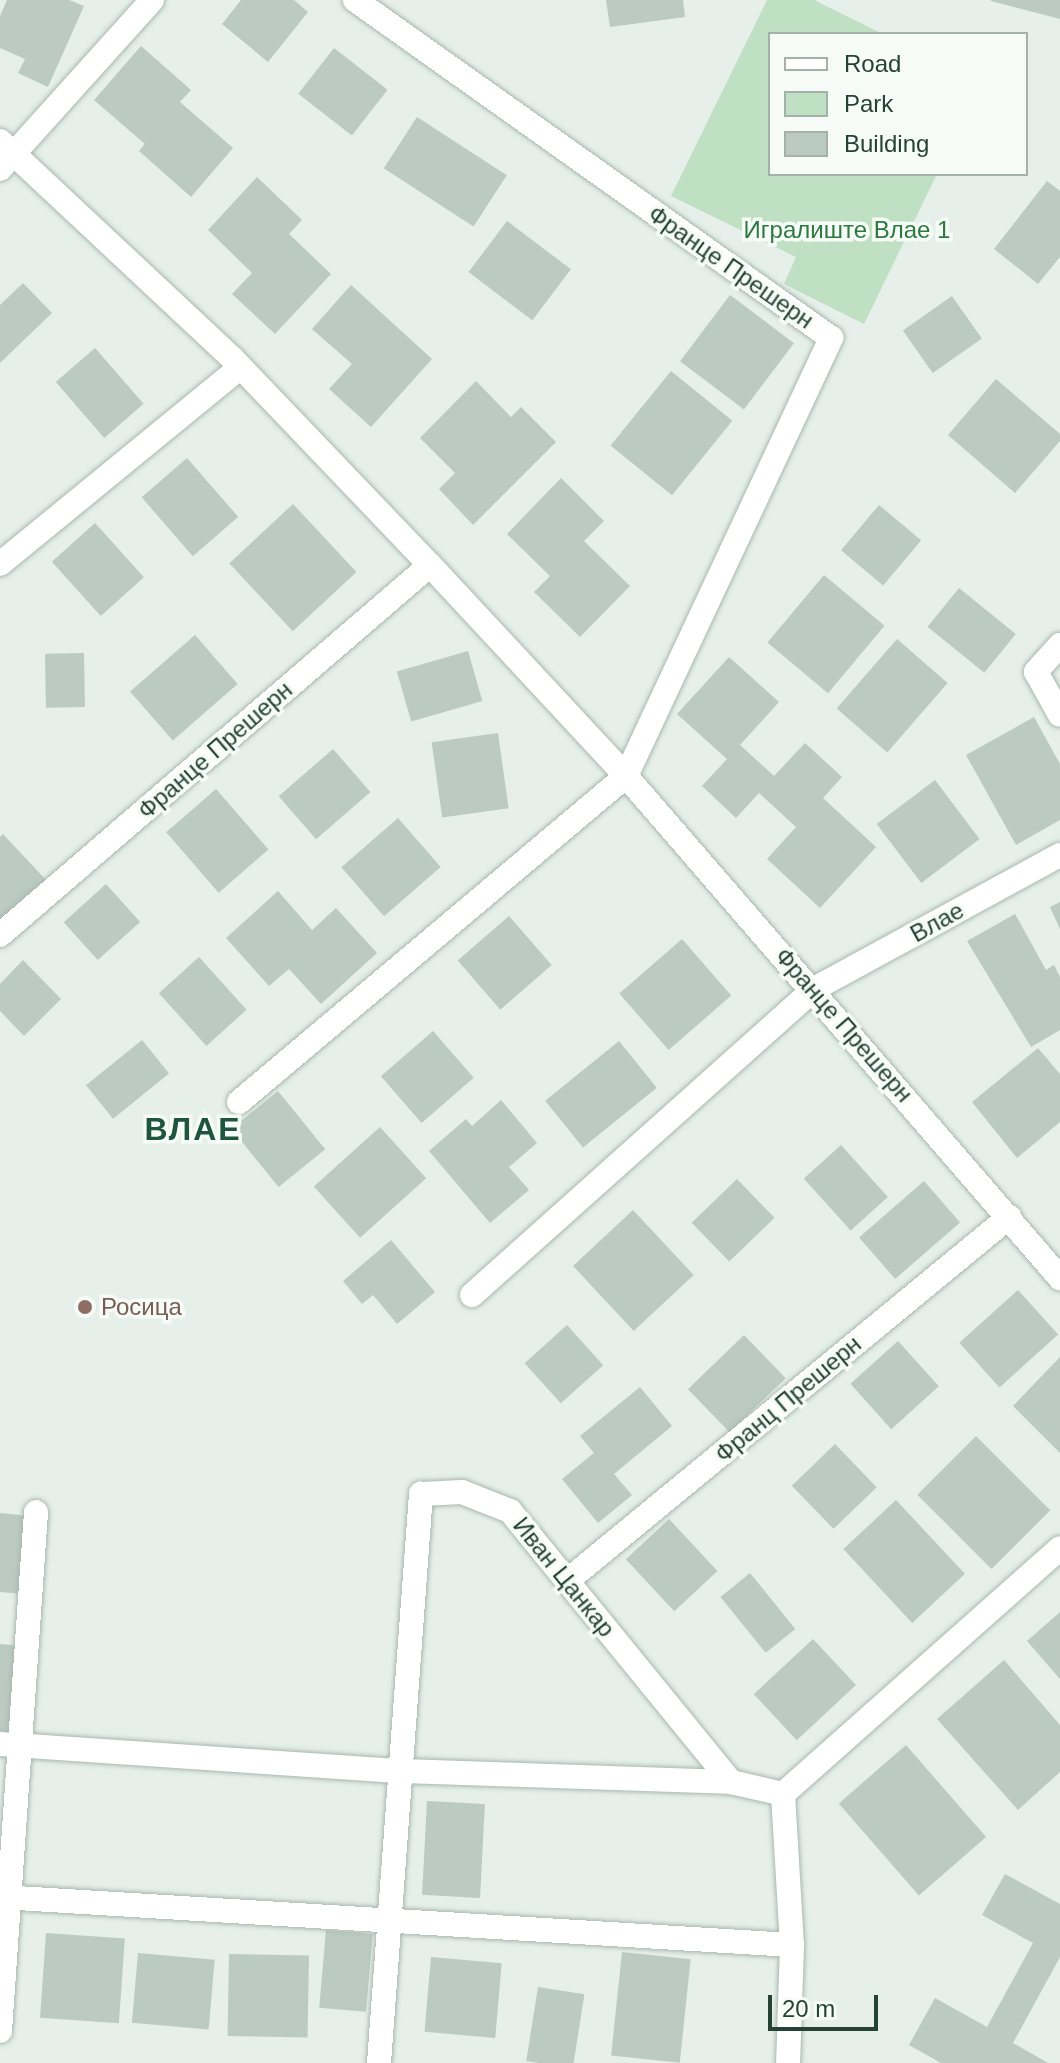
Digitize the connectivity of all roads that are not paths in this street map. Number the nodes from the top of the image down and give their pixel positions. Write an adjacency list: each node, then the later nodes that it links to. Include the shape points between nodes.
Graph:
1 (152, 0): 3 (street)
2 (355, 0): 9 (street, Францe Прешерн, via 831,338)
3 (5, 155): 4 (street, Францe Прешерн)
4 (241, 367): 5 (street); 6 (street, Францe Прешерн)
5 (0, 564)
6 (430, 565): 9 (street, Францe Прешерн); 11 (street, Францe Прешерн)
7 (1060, 645): 8 (street, via 1036,672)
8 (1060, 715)
9 (626, 776): 12 (street, Францe Прешерн); 13 (street, Францe Прешерн)
10 (1060, 855): 12 (street, Влае)
11 (0, 935)
12 (814, 989): 14 (street, Францe Прешерн); 16 (street)
13 (239, 1102)
14 (1009, 1217): 15 (street, Францe Прешерн); 19 (street, Франц Прешерн)
15 (1060, 1278)
16 (472, 1295)
17 (36, 1512): 20 (street)
18 (1060, 1548): 23 (street)
19 (567, 1581): 21 (street, Иван Цанкар, via 510,1511 484,1496 421,1494); 22 (street, Иван Цанкар)
20 (10, 1745): 21 (street); 24 (street)
21 (400, 1771): 22 (street); 25 (street, Иван Цанкар)
22 (731, 1782): 23 (street)
23 (783, 1794): 26 (street)
24 (5, 1897): 25 (street); 27 (street)
25 (386, 1919): 26 (street); 28 (street, Иван Цанкар)
26 (792, 1945): 29 (street)
27 (0, 2031)
28 (379, 2063)
29 (788, 2063)

